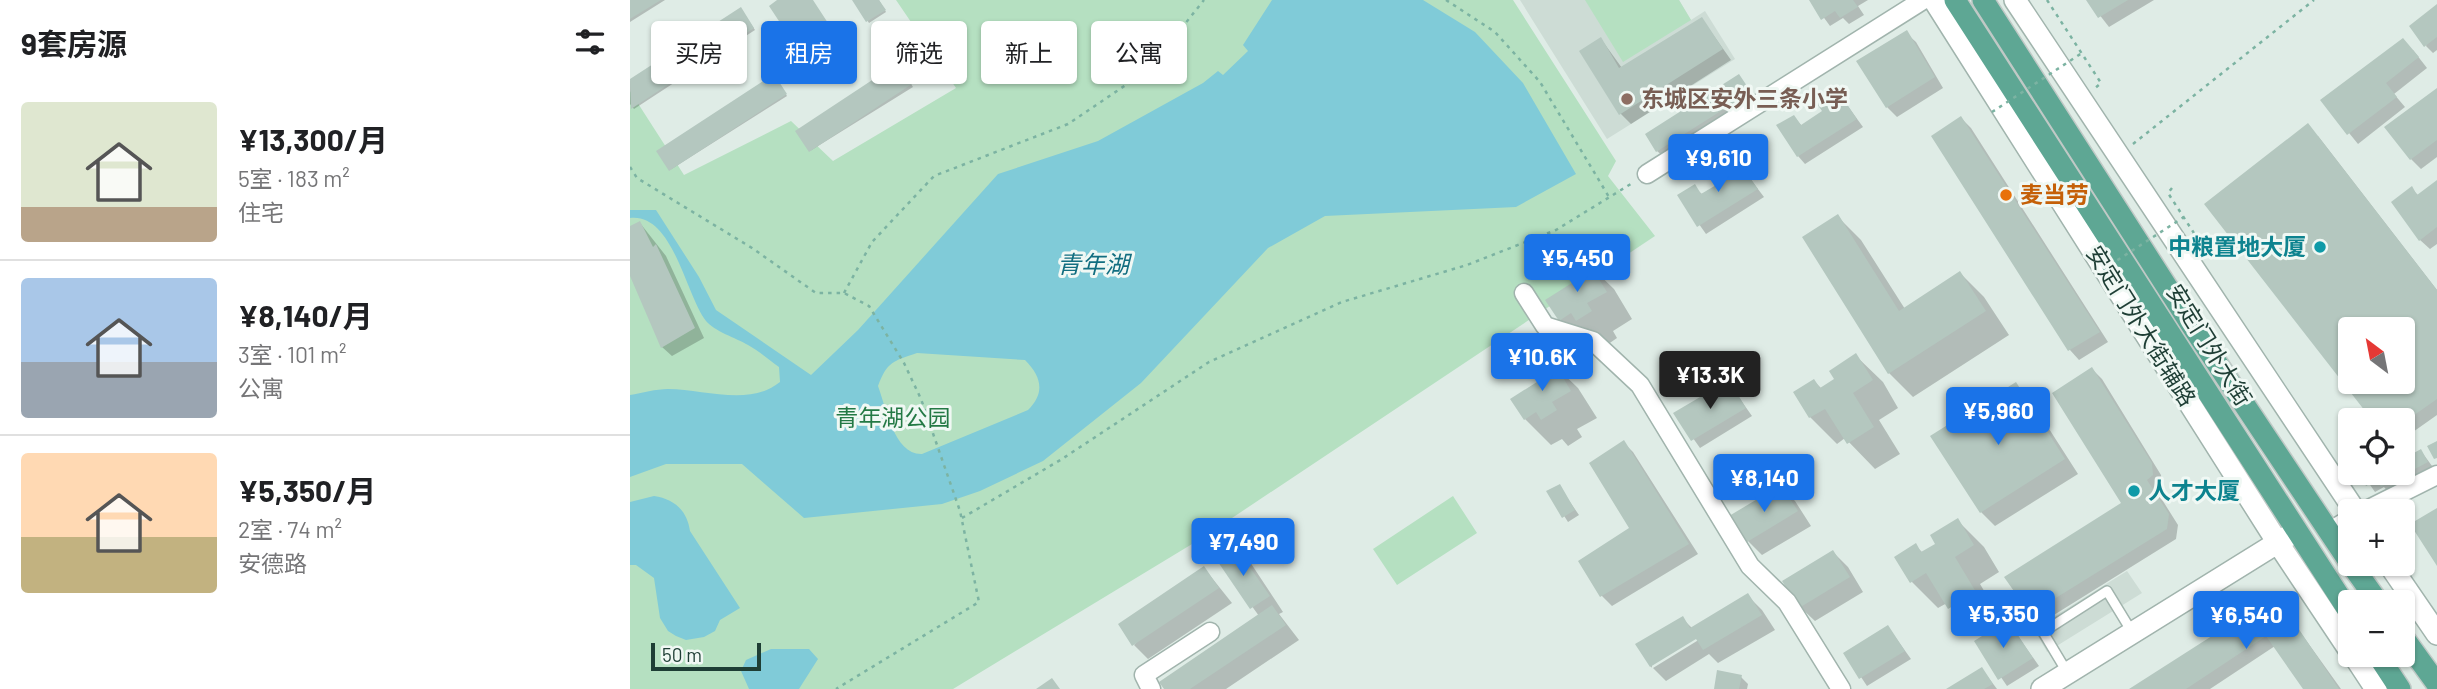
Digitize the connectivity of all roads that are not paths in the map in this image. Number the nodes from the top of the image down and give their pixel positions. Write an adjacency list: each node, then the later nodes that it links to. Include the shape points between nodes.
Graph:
1 (1923, 0): 6 (street)
2 (1934, 0): 13 (street, 安定门外大街辅路)
3 (1955, 0): 13 (main road, 安定门外大街)
4 (1983, 0): 12 (main road, 安定门外大街)
5 (2015, 0): 9 (street)
6 (1647, 174)
7 (1524, 293): 27 (street, via 1545,326 1593,341 1640,385 1750,566 1787,602)
8 (2437, 475): 10 (street)
9 (2347, 499)
10 (2389, 499)
11 (2338, 526): 12 (street)
12 (2329, 532): 14 (main road, 安定门外大街)
13 (2287, 537): 16 (main road, 安定门外大街); 17 (street, 安定门外大街辅路); 19 (street)
14 (2338, 545)
15 (2397, 576): 20 (street)
16 (2338, 599)
17 (2338, 629)
18 (1210, 632): 26 (street, via 1144,676)
19 (2133, 633): 24 (street); 24 (lane, via 2108,591 2092,600 2043,632)
20 (2437, 634)
21 (2415, 654): 25 (main road)
22 (2361, 667): 29 (street, 安定门外大街辅路)
23 (2386, 667): 30 (main road)
24 (2068, 673): 28 (street)
25 (2437, 684)
26 (1151, 689)
27 (1841, 689)
28 (2042, 689)
29 (2376, 689)
30 (2400, 689)

